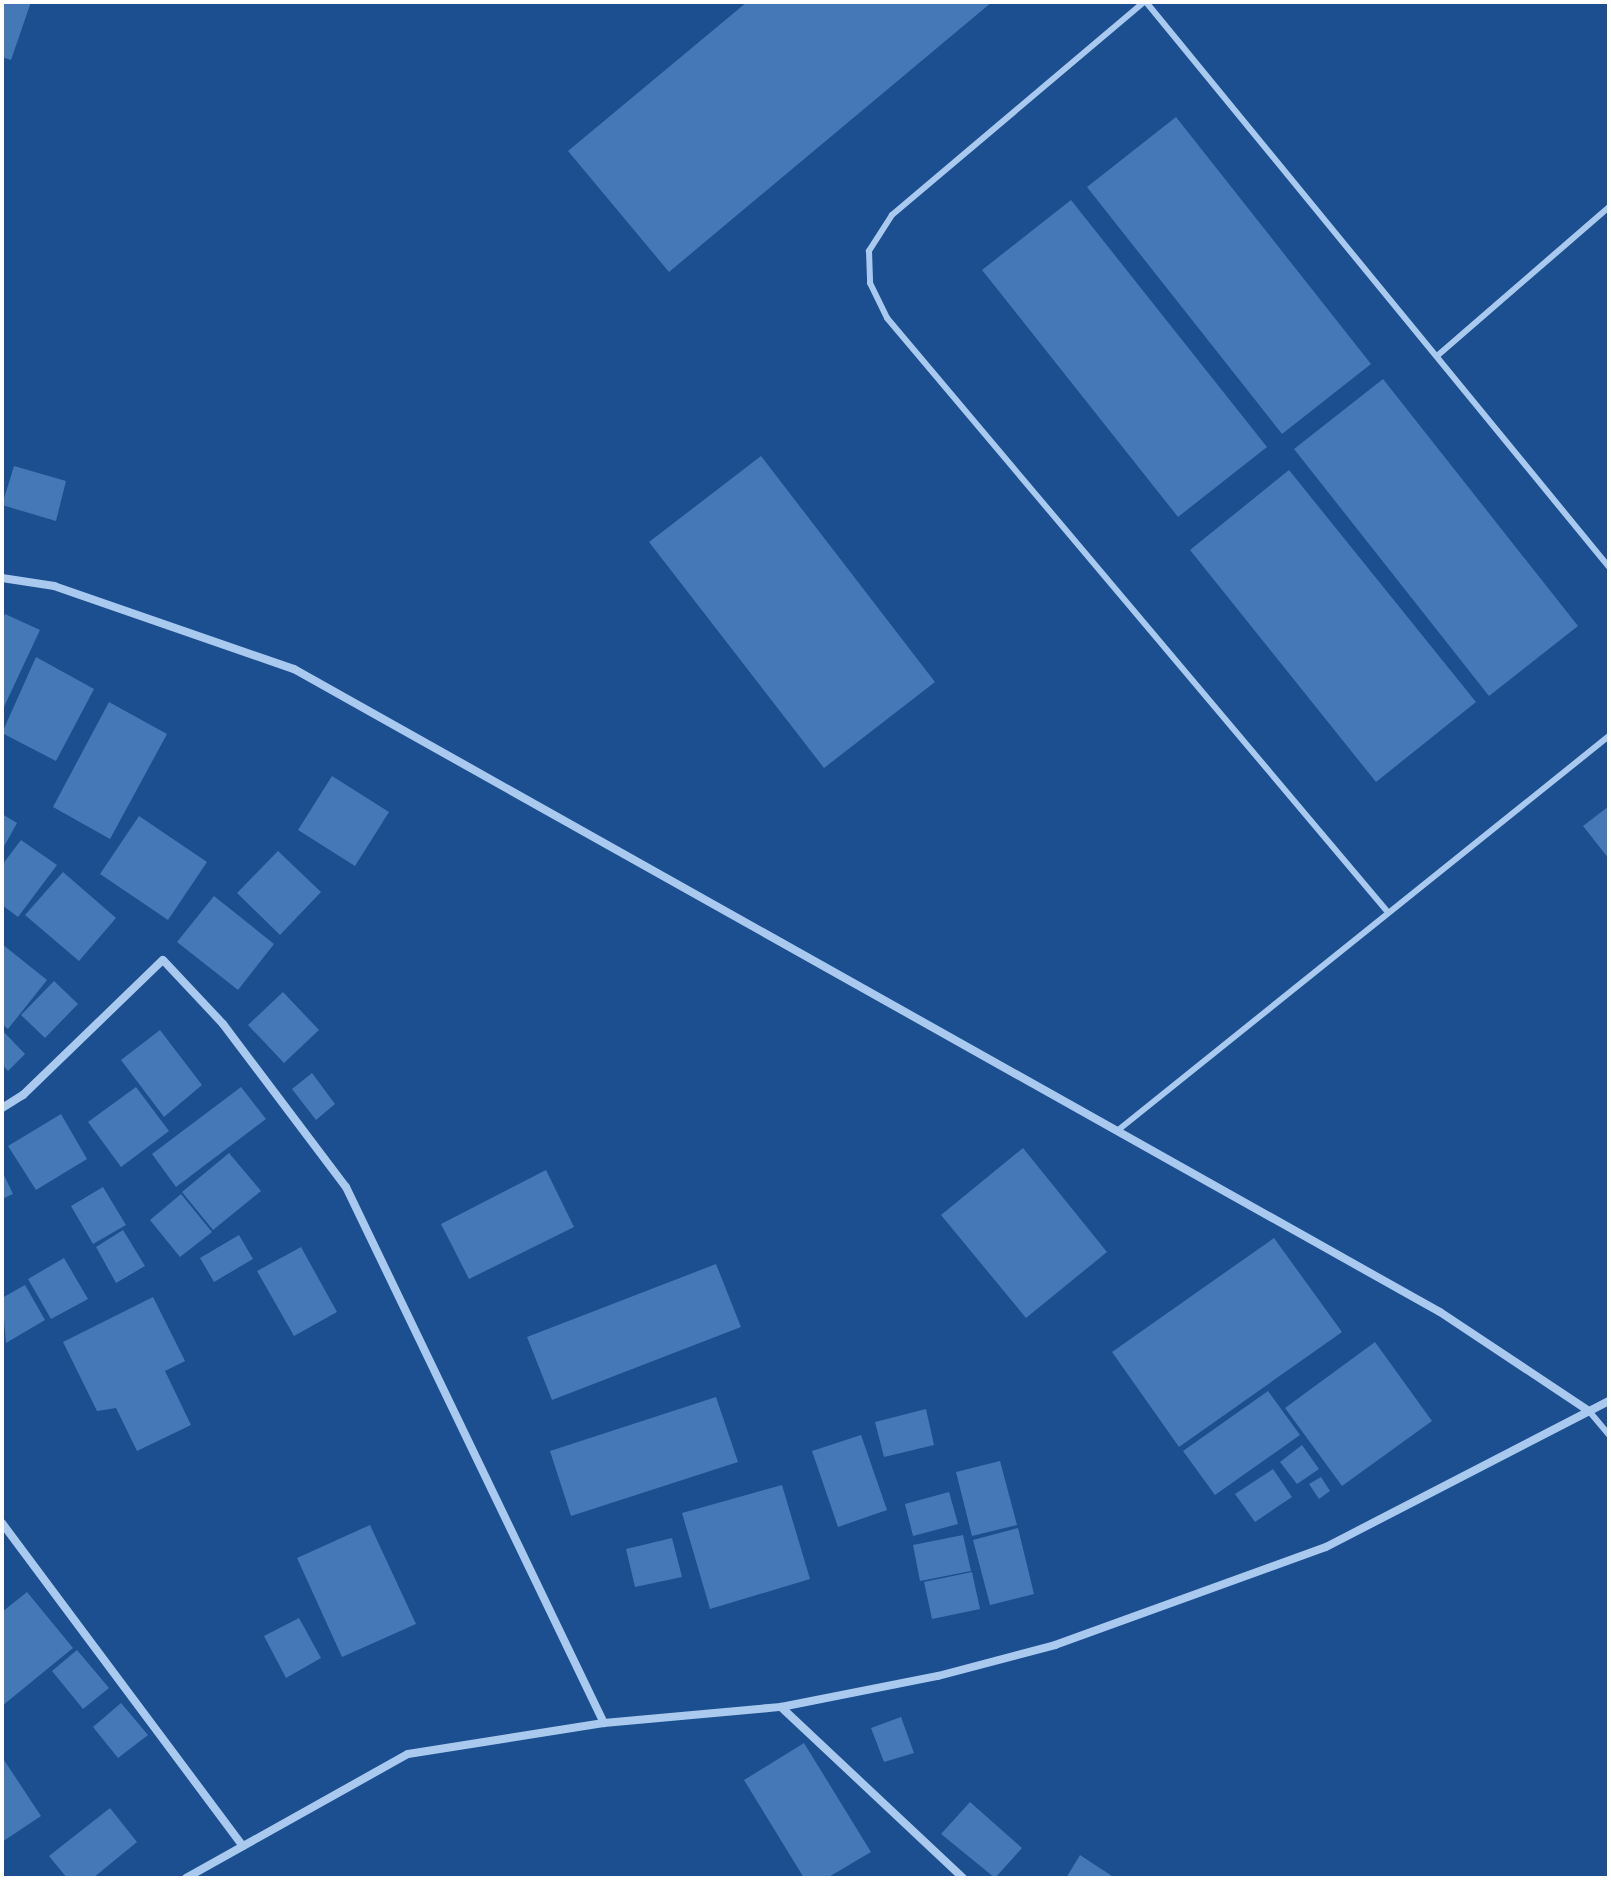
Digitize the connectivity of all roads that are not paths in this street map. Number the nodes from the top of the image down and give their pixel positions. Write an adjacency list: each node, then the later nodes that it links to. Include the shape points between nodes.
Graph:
1 (1145, 2): 3 (lane); 7 (lane, via 892,215 869,251 870,283 887,318)
2 (1609, 207): 3 (lane)
3 (1437, 356): 4 (lane)
4 (1609, 567)
5 (2, 578): 9 (street, via 54,586 294,669)
6 (1609, 736): 7 (lane)
7 (1386, 910): 9 (lane)
8 (2, 1108): 15 (street, via 23,1095 163,960 223,1024 346,1187)
9 (1117, 1131): 11 (street, via 1440,1312)
10 (1609, 1401): 11 (street)
11 (1589, 1411): 12 (lane); 14 (street, via 1326,1547 1055,1645 938,1676)
12 (1609, 1435)
13 (2, 1523): 16 (street)
14 (781, 1707): 15 (street); 18 (street)
15 (604, 1723): 16 (street, via 408,1754)
16 (243, 1846): 17 (street)
17 (186, 1878)
18 (963, 1878)

